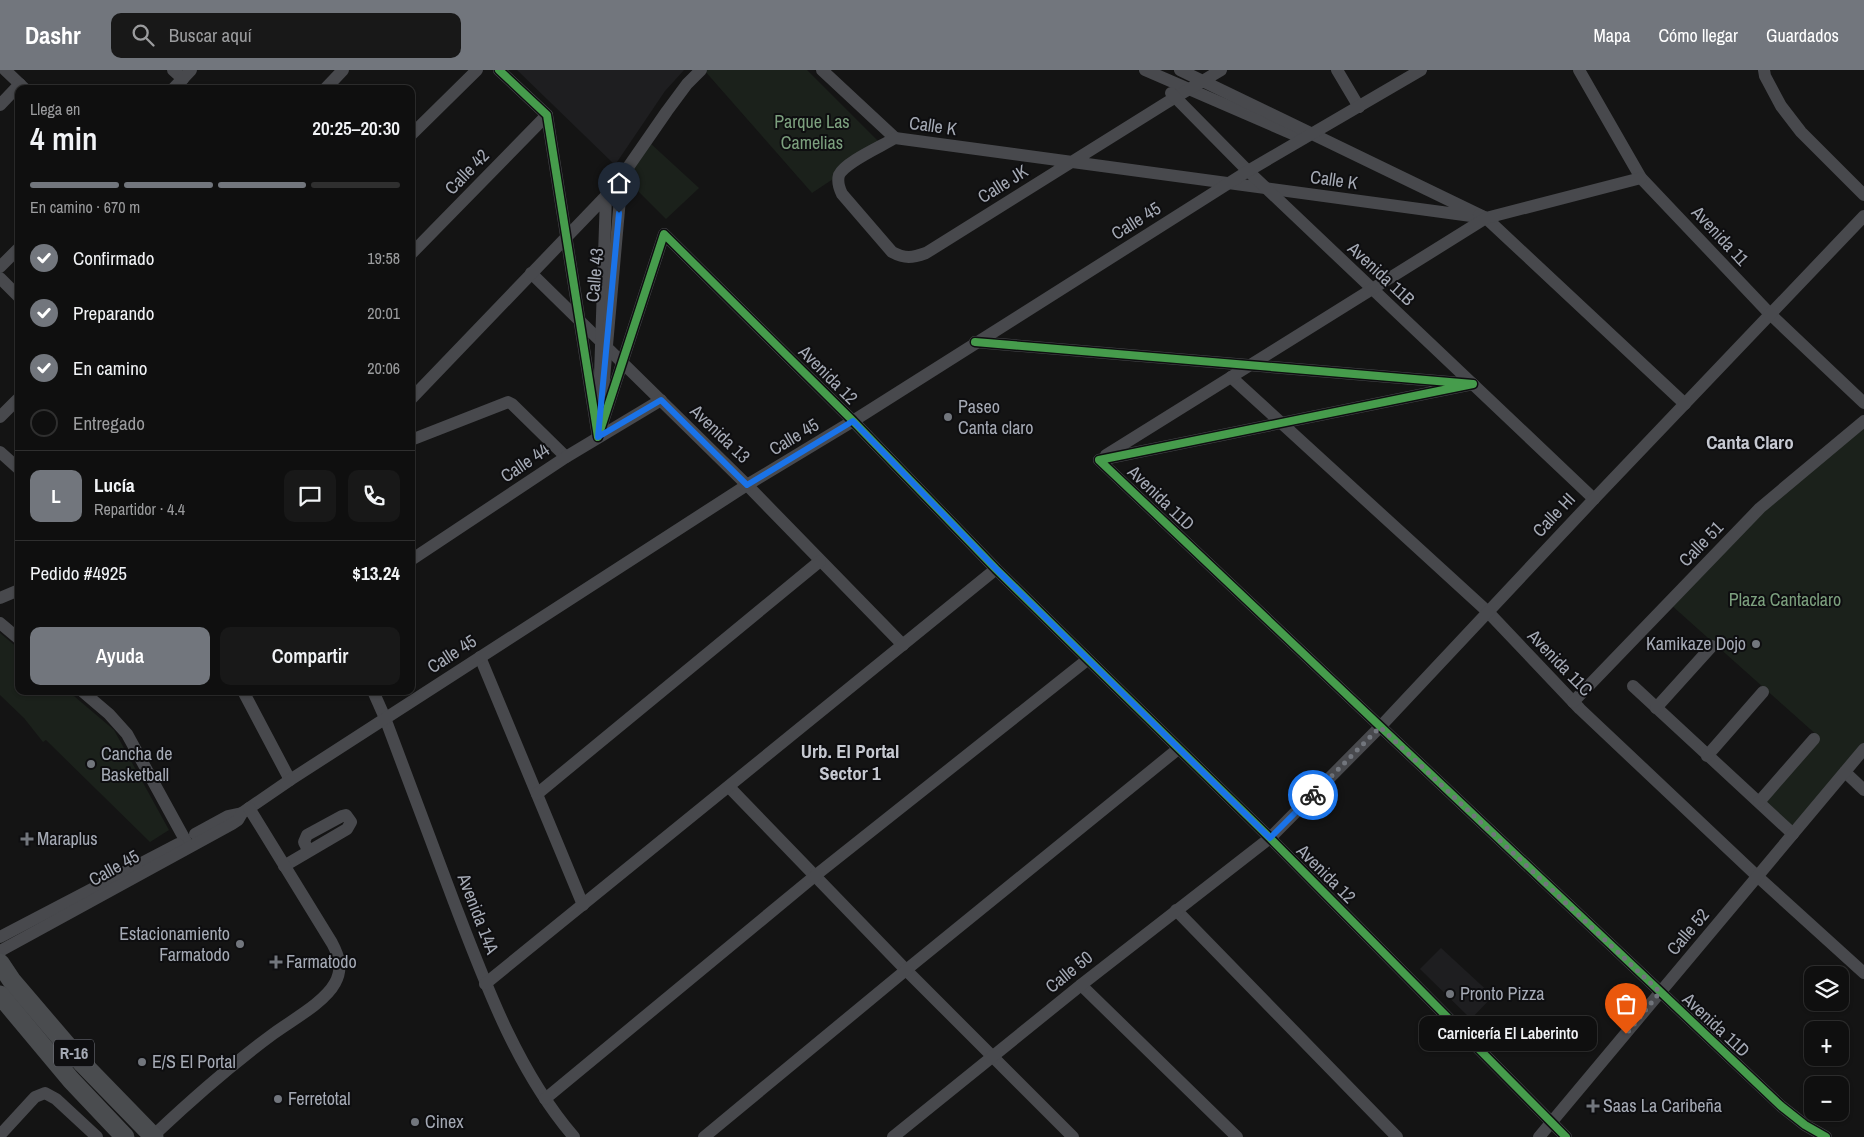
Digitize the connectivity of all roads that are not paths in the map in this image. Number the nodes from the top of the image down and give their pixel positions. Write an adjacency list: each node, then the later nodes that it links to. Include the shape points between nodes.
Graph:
1 (5, 70): 15 (street)
2 (477, 70): 23 (street)
3 (499, 70): 22 (street)
4 (702, 70): 50 (street, Calle 43, via 687,84 622,176)
5 (822, 70): 24 (street)
6 (1147, 70): 19 (street, Avenida 11B); 30 (street)
7 (1180, 70): 30 (street, Calle K)
8 (1221, 70): 19 (street, Calle JK)
9 (1337, 70): 21 (street)
10 (1421, 70): 21 (street, Calle 45)
11 (1579, 70): 27 (street, Avenida 11)
12 (1764, 70): 28 (street, via 1781,106)
13 (338, 72): 17 (street)
14 (182, 73): 16 (street)
15 (21, 85)
16 (175, 85)
17 (328, 85)
18 (15, 92): 20 (street)
19 (1176, 97): 25 (street, Calle JK, via 926,253 913,258 902,258 892,252 842,194 838,184); 26 (street, Avenida 11B)
20 (0, 105)
21 (1358, 107): 26 (street, Calle 45)
22 (547, 115): 31 (street, Calle 42); 50 (street)
23 (415, 131)
24 (895, 138): 25 (street, Calle K); 30 (street, Calle K)
25 (846, 167)
26 (1248, 171): 36 (street, Avenida 11B); 39 (street, Calle 45)
27 (1641, 178): 30 (street); 38 (street, Avenida 11)
28 (1864, 195)
29 (1864, 216): 38 (street, Calle HI)
30 (1486, 218): 36 (street); 46 (street)
31 (415, 250)
32 (15, 252): 33 (street)
33 (0, 267)
34 (531, 273): 42 (street, Calle 43); 43 (street, Avenida 13); 50 (street, Calle 43, via 606,196)
35 (0, 278): 37 (street)
36 (1373, 290): 40 (street); 41 (street, Avenida 11B)
37 (15, 292)
38 (1771, 315): 45 (street, Avenida 11); 46 (street, Calle HI)
39 (975, 342): 41 (street); 48 (street, Calle 45)
40 (1231, 377): 54 (street); 63 (street, Avenida 11C)
41 (1473, 384): 54 (street, Avenida 11D); 57 (street, Avenida 11B)
42 (415, 395)
43 (661, 400): 50 (street, Calle 44); 56 (street, Avenida 13)
44 (15, 402): 47 (street)
45 (1864, 403)
46 (1685, 404): 57 (street, Calle HI)
47 (0, 417)
48 (853, 421): 50 (street, Avenida 12, via 664,234); 56 (street, Calle 45); 60 (street, Avenida 12)
49 (1864, 421): 75 (street, Calle 51, via 1760,508)
50 (598, 437): 53 (street, Calle 44)
51 (415, 438): 53 (street, via 508,402)
52 (0, 452): 55 (street)
53 (566, 456): 58 (street, Calle 44)
54 (1099, 460): 78 (street, Avenida 11D)
55 (15, 465)
56 (747, 485): 59 (street, Avenida 13); 68 (street, Calle 45)
57 (1594, 498): 63 (street, Calle HI)
58 (415, 557)
59 (820, 560): 66 (street, Avenida 13); 87 (street)
60 (996, 569): 66 (street); 69 (street, Avenida 12)
61 (15, 592): 62 (street)
62 (0, 598)
63 (1488, 612): 75 (street, Avenida 11C); 78 (street, Calle HI)
64 (0, 623): 65 (street)
65 (15, 633)
66 (902, 645): 85 (street)
67 (1712, 646): 76 (street)
68 (480, 657): 77 (street, Calle 45); 87 (street)
69 (1087, 660): 80 (street, Avenida 12); 95 (street)
70 (1633, 686): 76 (street)
71 (1763, 692): 82 (street)
72 (87, 695): 92 (street, via 127,734)
73 (245, 695): 84 (street)
74 (375, 695): 77 (street, Avenida 14A)
75 (1573, 702): 96 (street, Avenida 11C)
76 (1656, 708): 82 (street)
77 (385, 718): 84 (street, Calle 45); 104 (street, Avenida 14A)
78 (1380, 727): 91 (street, Calle HI); 106 (street, Avenida 11D)
79 (1814, 739): 88 (street)
80 (1178, 748): 91 (street, Avenida 12); 102 (street)
81 (1864, 749): 83 (street, Calle 52)
82 (1707, 756): 88 (street)
83 (1845, 772): 86 (street); 90 (street, Calle 52)
84 (290, 780): 89 (street, Calle 45)
85 (729, 787): 95 (street); 97 (street)
86 (1864, 790)
87 (537, 794): 97 (street)
88 (1759, 802): 90 (street)
89 (246, 810): 92 (street, Calle 45, via 228,816); 94 (street)
90 (1793, 834): 96 (street, Calle 52)
91 (1270, 838): 98 (street, Calle 50); 111 (street, Avenida 12)
92 (188, 843): 99 (street, Calle 45); 100 (street, Calle 45)
93 (308, 850): 94 (street)
94 (284, 866): 117 (street, via 337,954 339,976 323,997 244,1056)
95 (816, 875): 102 (street); 110 (street)
96 (1757, 876): 103 (street, Avenida 11C); 106 (street, Calle 52)
97 (584, 905): 104 (street)
98 (1176, 910): 105 (street, Calle 50); 114 (street)
99 (0, 937)
100 (0, 951)
101 (0, 963): 117 (main road, R-16, via 83,1064)
102 (906, 970): 109 (street); 119 (street)
103 (1864, 973)
104 (485, 984): 110 (street, Avenida 14A)
105 (1081, 985): 109 (street, Calle 50); 121 (street)
106 (1660, 992): 111 (street, Calle 52); 124 (street, Avenida 11D, via 1781,1106)
107 (0, 995): 108 (main road, R-16)
108 (6, 1008): 116 (main road, R-16)
109 (993, 1056): 113 (street, Calle 50); 120 (street)
110 (546, 1099): 118 (street, Avenida 14A)
111 (1551, 1122): 122 (street, Calle 52); 123 (street, Avenida 12)
112 (0, 1135): 115 (street, via 35,1097 45,1093 56,1099)
113 (901, 1135)
114 (1391, 1135)
115 (96, 1137)
116 (125, 1137)
117 (154, 1137)
118 (574, 1137)
119 (704, 1137)
120 (1073, 1137)
121 (1237, 1137)
122 (1539, 1137)
123 (1566, 1137)
124 (1826, 1137)

